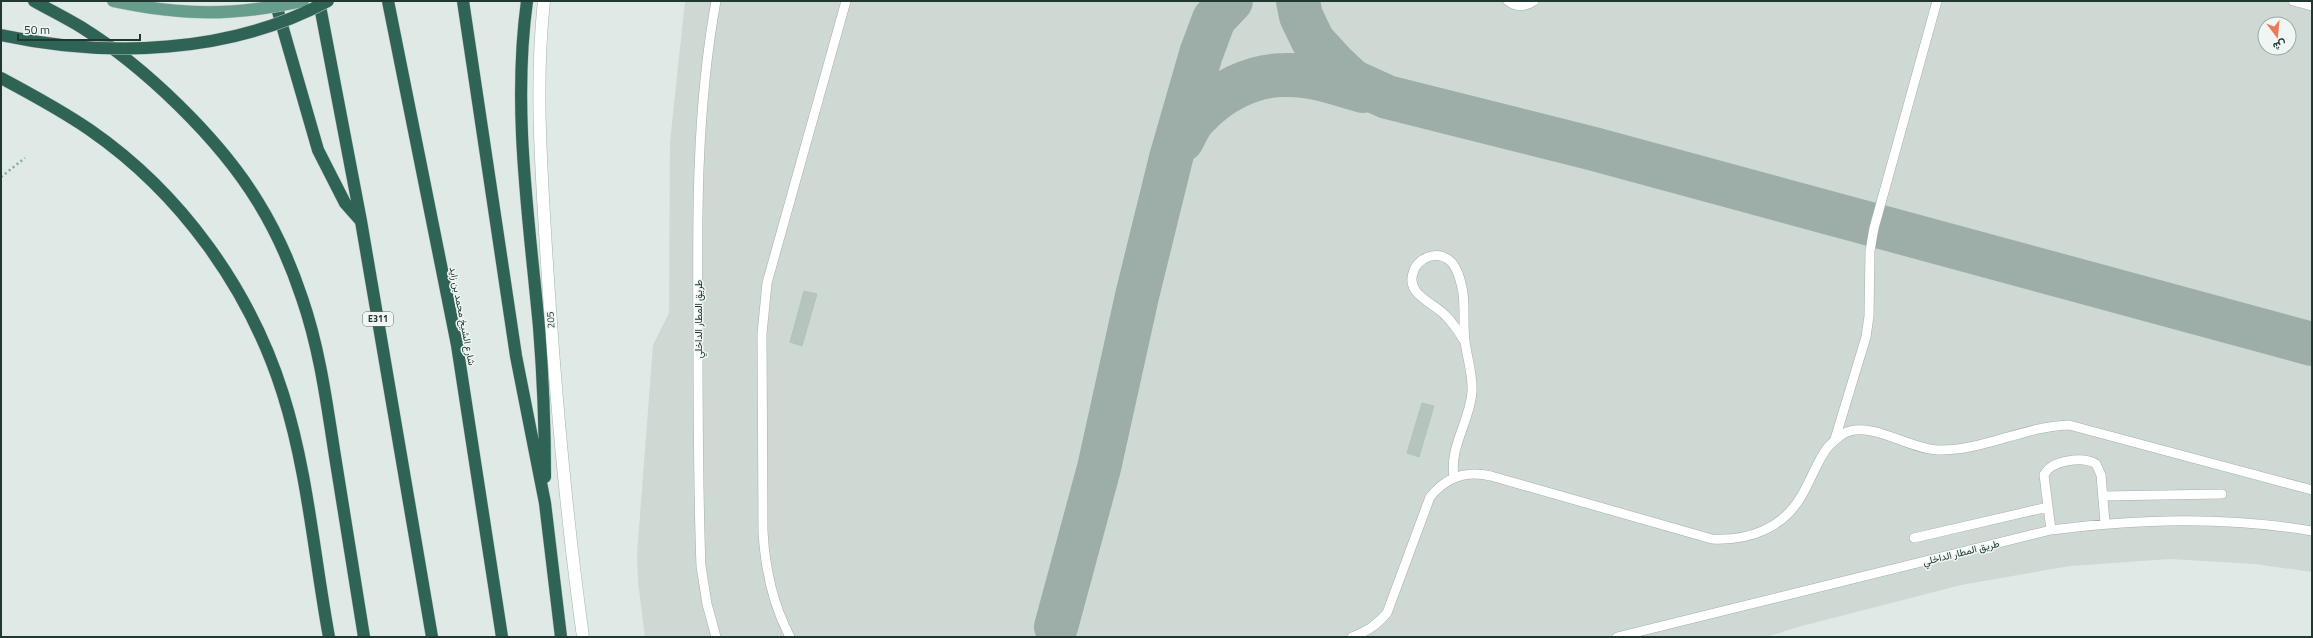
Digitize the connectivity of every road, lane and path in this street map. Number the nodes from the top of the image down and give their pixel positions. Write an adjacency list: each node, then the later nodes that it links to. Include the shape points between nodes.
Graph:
1 (34, 1): 36 (highway, via 94,36 134,66 183,110 221,152 253,195 279,243 302,297 324,381)
2 (113, 1): 4 (main road, bridge, via 175,12 211,14 244,12)
3 (275, 1): 22 (highway, via 318,150 345,203)
4 (303, 1)
5 (320, 1): 22 (highway, E311)
6 (328, 1): 18 (highway, bridge, via 278,22 188,45 98,48 53,44)
7 (388, 1): 38 (highway, شارع الشيخ محمد بن زايد, via 457,345)
8 (527, 1): 29 (highway, via 522,79 522,135 542,369)
9 (544, 1): 40 (street, 205, via 539,91 551,329 564,488)
10 (716, 1): 41 (lane, طريق المطار الداخلي, via 710,32 699,158 697,293 701,566 706,604)
11 (846, 1): 42 (lane, via 773,259 764,308 765,564 772,595)
12 (1508, 1): 13 (lane, via 1519,6)
13 (1534, 1)
14 (1937, 1): 24 (lane, via 1874,228 1870,251 1867,330)
15 (2293, 1): 17 (lane)
16 (464, 5): 29 (highway, via 516,356)
17 (2312, 6)
18 (1, 35)
19 (1, 78): 35 (highway, via 57,108 125,157 184,216 234,283 269,355 283,395 304,486)
20 (25, 158): 21 (path)
21 (1, 177)
22 (361, 221): 37 (highway, E311)
23 (1465, 342): 23 (lane, via 1446,315 1415,291 1412,282 1413,272 1418,262 1428,256 1439,255 1449,260 1456,268 1463,293); 25 (lane, via 1472,393 1454,454)
24 (1835, 439): 25 (lane, via 1791,510 1763,531 1729,540 1712,539 1491,476 1468,473); 26 (lane, via 1849,431 1862,431 1922,448 1953,449 2039,428 2069,425)
25 (1454, 477): 43 (lane, via 1444,482 1430,497 1387,613 1377,625 1363,634)
26 (2312, 490)
27 (2222, 494): 28 (lane)
28 (2103, 496): 30 (lane, via 2096,464 2085,460 2055,464 2044,474); 31 (lane)
29 (545, 503): 39 (highway)
30 (2048, 506): 32 (lane); 34 (lane)
31 (2105, 523): 32 (lane, طريق المطار الداخلي); 33 (lane, طريق المطار الداخلي, via 2205,520 2273,525)
32 (2051, 530): 44 (lane, طريق المطار الداخلي)
33 (2312, 532)
34 (1914, 538)
35 (329, 637)
36 (364, 637)
37 (432, 637)
38 (502, 637)
39 (561, 637)
40 (583, 637)
41 (716, 637)
42 (790, 637)
43 (1352, 637)
44 (1617, 637)

